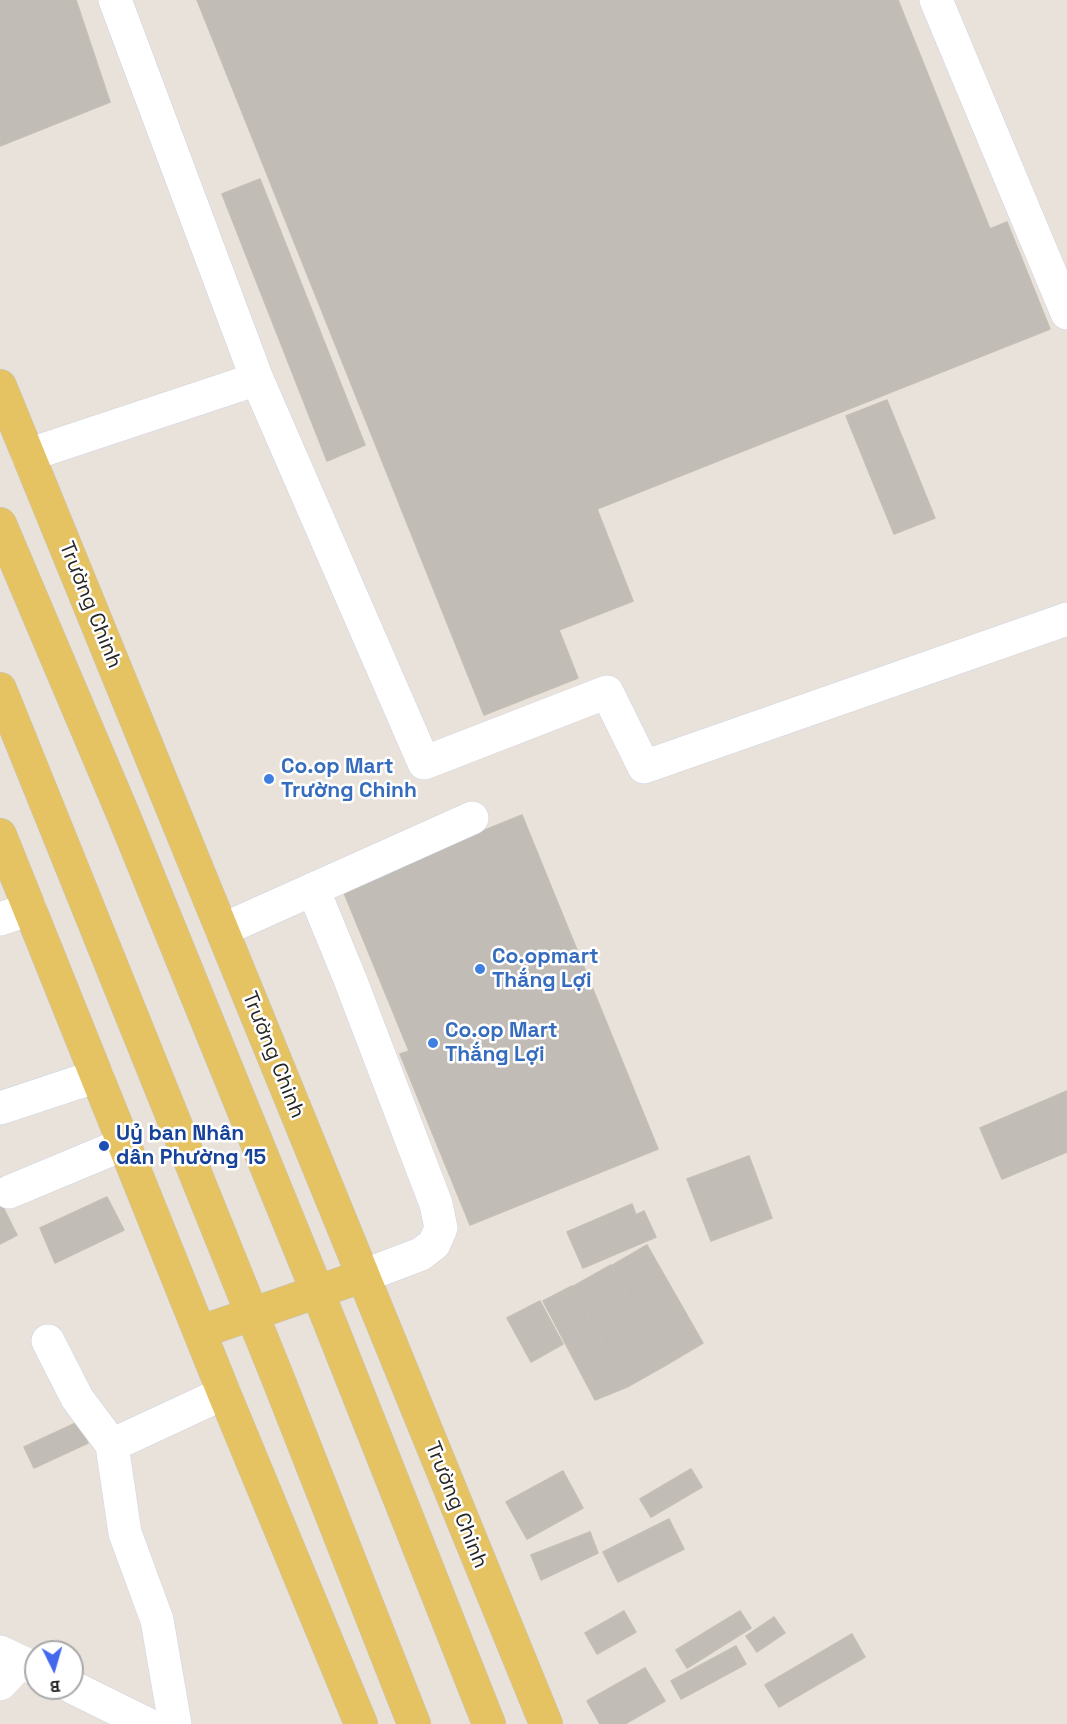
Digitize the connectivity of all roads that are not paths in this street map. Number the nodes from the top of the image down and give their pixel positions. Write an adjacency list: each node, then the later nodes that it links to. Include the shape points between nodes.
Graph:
1 (115, 0): 5 (street)
2 (936, 0): 3 (street)
3 (1056, 255): 4 (street)
4 (1067, 313)
5 (258, 379): 7 (street); 9 (street, via 424,763 607,692 644,767)
6 (0, 386): 7 (main road, Trường Chinh)
7 (28, 455): 15 (main road, Trường Chinh)
8 (0, 524): 21 (main road)
9 (1067, 619)
10 (0, 689): 22 (main road)
11 (472, 818): 13 (street)
12 (0, 835): 14 (main road)
13 (313, 889): 15 (street); 20 (street, via 435,1203 441,1228 434,1244 421,1254)
14 (15, 914): 16 (main road)
15 (222, 930): 20 (main road, Trường Chinh)
16 (97, 1076): 17 (street); 18 (main road)
17 (0, 1108)
18 (124, 1144): 19 (street); 23 (main road)
19 (9, 1192)
20 (363, 1276): 21 (main road); 33 (main road, Trường Chinh)
21 (317, 1291): 22 (main road); 32 (main road)
22 (252, 1314): 23 (main road); 31 (main road)
23 (200, 1332): 25 (main road)
24 (48, 1341): 26 (street, via 77,1398)
25 (224, 1393): 26 (street); 30 (main road)
26 (112, 1444): 29 (street, via 125,1533 157,1620)
27 (84, 1693): 28 (street)
28 (147, 1724)
29 (176, 1724)
30 (361, 1724)
31 (414, 1724)
32 (489, 1724)
33 (546, 1724)

